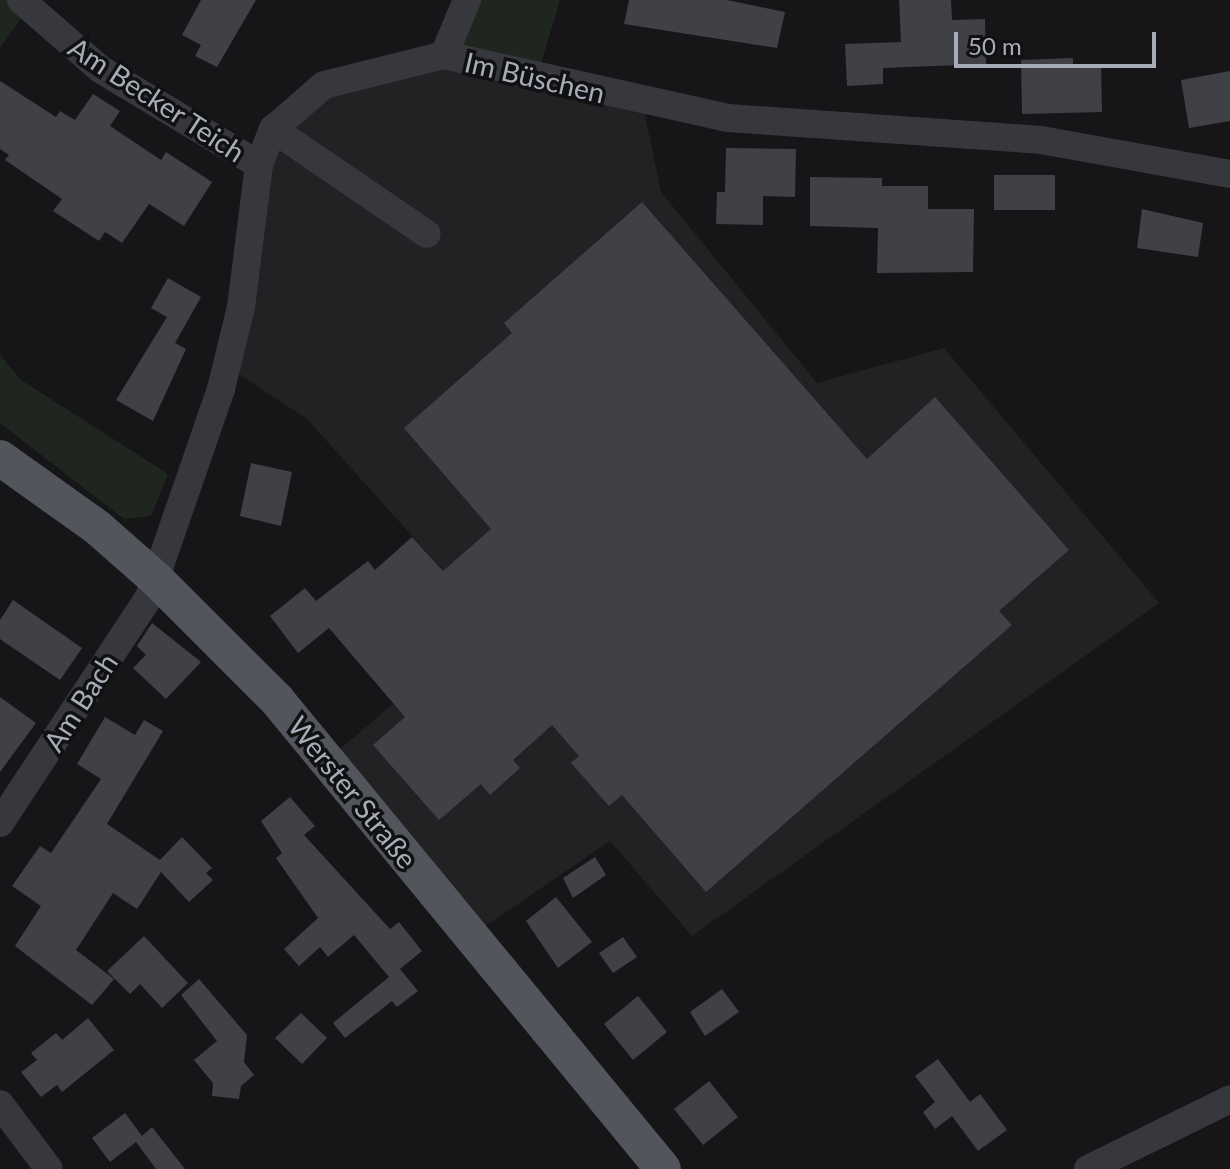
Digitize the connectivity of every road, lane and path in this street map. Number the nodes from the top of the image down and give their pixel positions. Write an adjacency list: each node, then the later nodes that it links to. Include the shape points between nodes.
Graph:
1 (21, 0): 5 (street, Am Becker Teich, via 100,69)
2 (467, 0): 3 (street)
3 (444, 55): 4 (street, Im Büschen, via 324,85); 6 (street, Im Büschen, via 728,118 1041,140)
4 (273, 129): 5 (street, Im Büschen); 7 (street)
5 (259, 165): 9 (street, Im Büschen, via 241,307 221,389)
6 (1230, 174)
7 (427, 234)
8 (0, 458): 9 (main road, Werster Straße, via 98,528)
9 (155, 578): 10 (street, Am Bach, via 149,597); 14 (main road, Werster Straße, via 277,700)
10 (0, 823)
11 (1230, 1099): 15 (street)
12 (0, 1104): 13 (street)
13 (49, 1169)
14 (663, 1169)
15 (1088, 1169)

